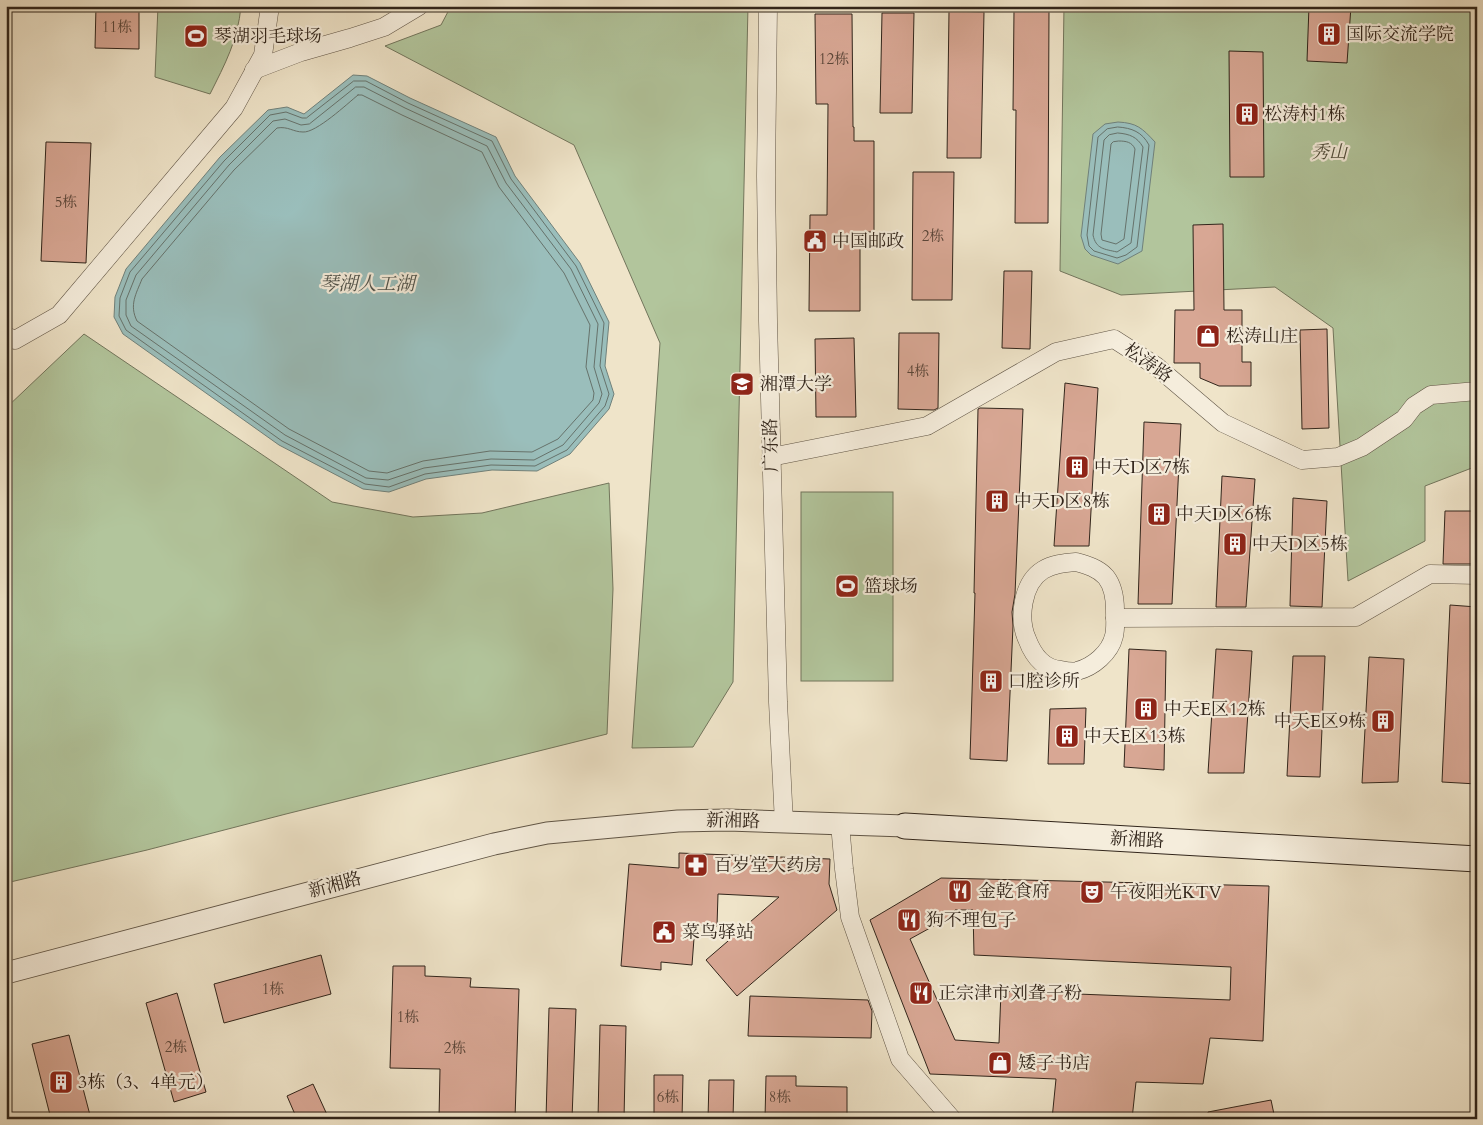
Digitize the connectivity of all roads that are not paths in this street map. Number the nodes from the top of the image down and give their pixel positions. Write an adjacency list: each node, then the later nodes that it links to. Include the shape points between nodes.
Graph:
1 (270, 6): 4 (street, via 262,55)
2 (419, 6): 4 (street, via 384,27)
3 (768, 6): 7 (street, 广东路, via 766,176)
4 (254, 70): 5 (street, via 234,108 58,315 14,340)
5 (6, 336)
6 (1477, 391): 7 (street, 松涛路, via 1431,395 1414,406 1404,419 1362,447 1338,457 1302,460 1222,423 1156,366 1114,339 1056,352 927,426)
7 (771, 457): 10 (street, 广东路)
8 (1477, 575): 9 (street, via 1430,574 1356,617)
9 (1115, 618): 9 (street, via 1114,594 1106,577 1093,566 1076,562 1058,564 1042,570 1032,580 1026,595 1023,630 1040,662 1057,670 1075,672 1094,664 1106,652 1114,637)
10 (784, 823): 11 (street, 新湘路); 14 (street, 新湘路, via 678,821 538,835)
11 (840, 824): 12 (street, 新湘路); 15 (street, via 850,917 900,1059)
12 (905, 826): 13 (main road, 新湘路)
13 (1477, 860)
14 (6, 973)
15 (952, 1119)

